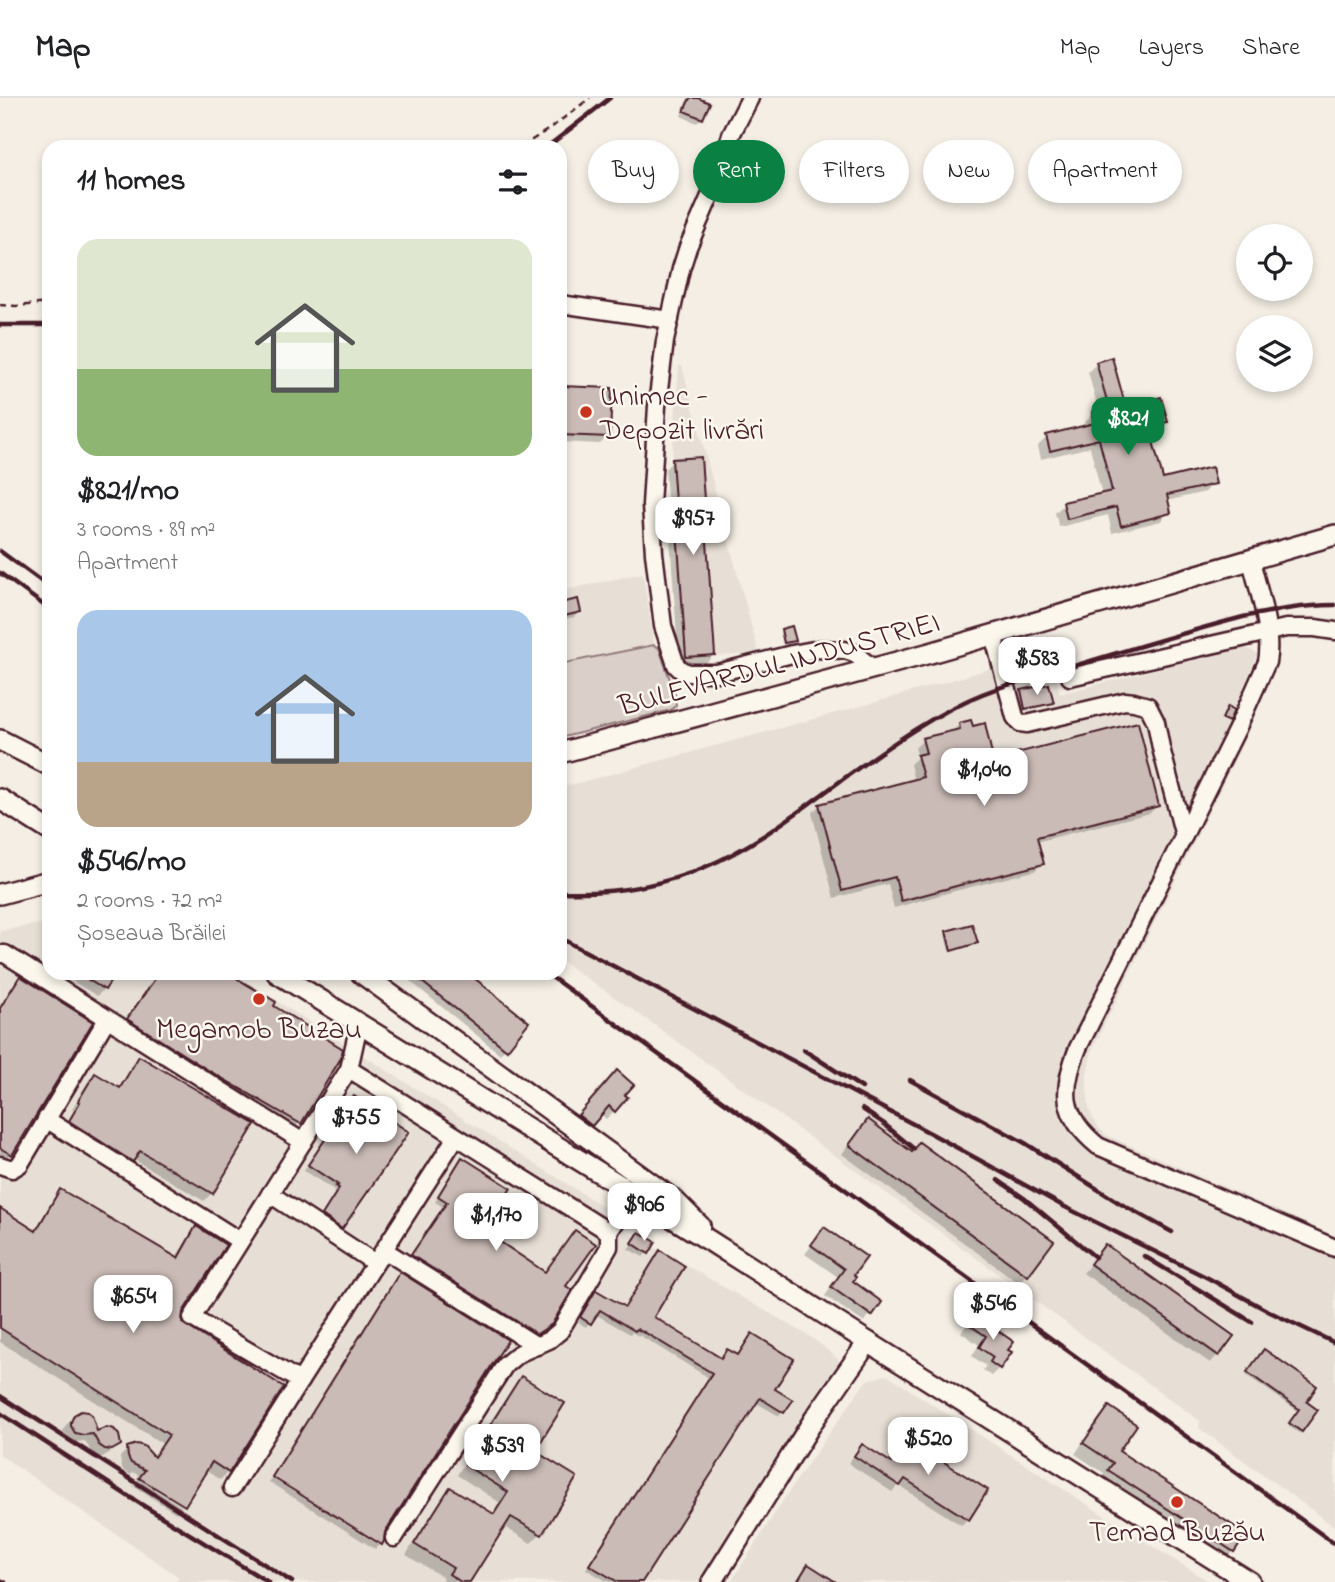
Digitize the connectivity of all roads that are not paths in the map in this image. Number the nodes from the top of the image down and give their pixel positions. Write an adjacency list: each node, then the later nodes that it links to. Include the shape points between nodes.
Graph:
1 (750, 98): 3 (street, via 688,247)
2 (567, 305): 3 (street)
3 (670, 320): 9 (street, via 657,405 651,505 660,612 676,665 690,674 717,673 832,649 854,653)
4 (1335, 535): 5 (main road, BULEVARDUL INDUSTRIEI)
5 (1251, 560): 6 (street); 8 (main road, BULEVARDUL INDUSTRIEI)
6 (1268, 631): 7 (street); 10 (street); 16 (street, via 1264,672)
7 (1335, 631)
8 (993, 634): 9 (main road, BULEVARDUL INDUSTRIEI); 16 (street, via 1020,723 1125,701 1148,706)
9 (874, 669): 12 (main road, BULEVARDUL INDUSTRIEI)
10 (1070, 677)
11 (0, 740): 13 (main road)
12 (567, 751)
13 (42, 761)
14 (0, 799): 15 (main road)
15 (42, 826)
16 (1184, 836): 36 (street, via 1070,1069 1070,1112 1082,1131 1109,1152)
17 (40, 884): 18 (main road)
18 (0, 894)
19 (0, 954): 20 (street)
20 (42, 978)
21 (46, 980): 24 (street)
22 (288, 980): 25 (main road)
23 (370, 980): 35 (main road, via 675,1201)
24 (107, 1019): 27 (street); 29 (street)
25 (359, 1024): 26 (street); 32 (main road)
26 (349, 1069): 28 (street); 29 (street)
27 (46, 1119): 30 (street, via 20,1164 12,1169); 34 (street)
28 (456, 1137): 33 (street); 37 (street)
29 (303, 1142): 31 (street)
30 (0, 1165)
31 (270, 1194): 34 (street); 37 (street)
32 (633, 1195): 33 (street); 35 (main road)
33 (609, 1232): 39 (street, via 609,1247 559,1331)
34 (240, 1241): 40 (street, via 192,1318)
35 (710, 1241): 38 (main road)
36 (1335, 1248)
37 (380, 1256): 39 (street); 40 (street)
38 (867, 1342): 43 (main road); 44 (main road)
39 (537, 1346): 42 (street, via 505,1365)
40 (300, 1381): 41 (street)
41 (232, 1488)
42 (394, 1538)
43 (712, 1582)
44 (1250, 1582)

